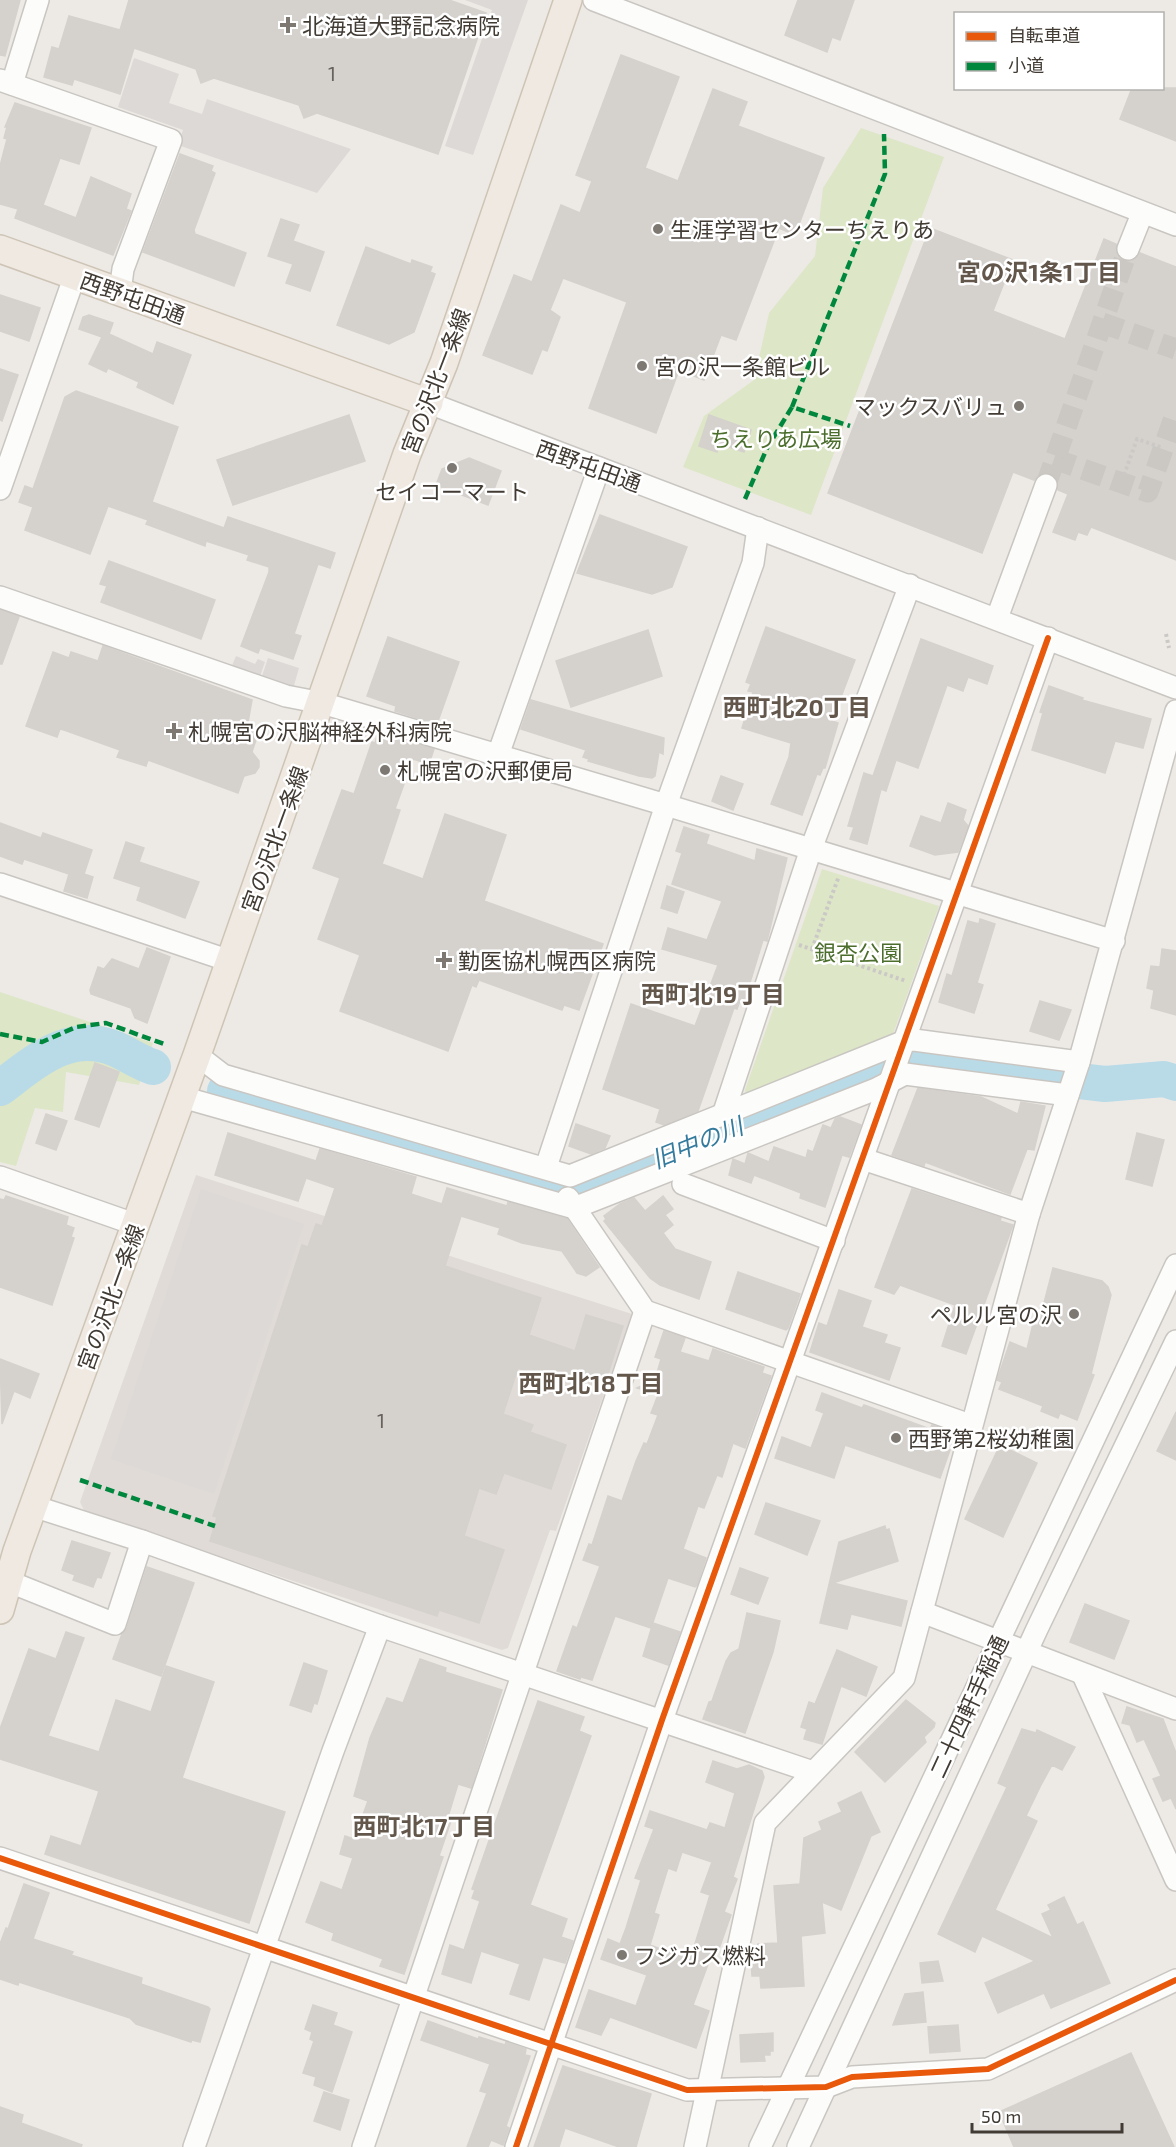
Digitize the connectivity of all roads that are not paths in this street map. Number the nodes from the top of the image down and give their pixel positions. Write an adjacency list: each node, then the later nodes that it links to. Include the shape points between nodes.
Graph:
1 (38, 0): 4 (street)
2 (568, 0): 11 (main road, 宮の沢北一条線)
3 (594, 0): 5 (street)
4 (6, 82): 10 (street, via 171,140 123,269)
5 (1142, 214): 6 (street); 8 (street)
6 (1176, 225)
7 (0, 249): 9 (main road, 西野屯田通)
8 (1128, 249)
9 (75, 276): 10 (main road, 西野屯田通); 14 (street)
10 (120, 292): 11 (main road, 西野屯田通)
11 (429, 403): 12 (street, 西野屯田通); 21 (main road, 宮の沢北一条線, via 407,454)
12 (599, 468): 15 (street, 西野屯田通); 23 (street)
13 (1046, 485): 18 (street)
14 (0, 489)
15 (758, 528): 16 (street, 西野屯田通); 24 (street, via 753,562)
16 (910, 585): 18 (street, 西野屯田通); 25 (street)
17 (0, 597): 21 (street, via 286,696)
18 (997, 618): 19 (street, 西野屯田通)
19 (1048, 638): 20 (street, 西野屯田通); 27 (street)
20 (1176, 688)
21 (322, 703): 23 (street); 29 (main road, 宮の沢北一条線)
22 (1176, 711): 28 (street)
23 (498, 755): 24 (street)
24 (666, 805): 25 (street); 39 (street)
25 (811, 849): 27 (street); 35 (street)
26 (0, 884): 29 (street)
27 (957, 893): 28 (street); 30 (street)
28 (1114, 941): 33 (street)
29 (230, 962): 31 (main road, 宮の沢北一条線)
30 (903, 1046): 32 (street); 33 (street, via 914,1040); 35 (street)
31 (197, 1055): 34 (main road, 宮の沢北一条線); 39 (street, via 224,1075)
32 (892, 1078): 33 (street, via 905,1074); 36 (street); 39 (street)
33 (1074, 1079): 40 (street)
34 (182, 1097): 39 (street); 41 (main road, 宮の沢北一条線)
35 (723, 1115): 39 (street, via 570,1176)
36 (862, 1159): 40 (street); 42 (street)
37 (0, 1177): 41 (street)
38 (683, 1184): 42 (street)
39 (561, 1186): 44 (street)
40 (1029, 1214): 47 (street)
41 (137, 1225): 48 (main road, 宮の沢北一条線)
42 (834, 1241): 46 (street)
43 (1176, 1265): 53 (street, 二十四軒手稲通)
44 (645, 1311): 46 (street); 55 (street)
45 (1176, 1341): 54 (street, 二十四軒手稲通)
46 (790, 1361): 47 (street); 58 (street)
47 (970, 1425): 51 (street)
48 (33, 1506): 49 (street); 50 (main road, 宮の沢北一条線)
49 (142, 1541): 50 (street, via 115,1624); 52 (street)
50 (4, 1594)
51 (922, 1612): 53 (street); 59 (street, via 904,1678)
52 (380, 1626): 55 (street); 62 (street)
53 (998, 1642): 54 (street); 67 (street, 二十四軒手稲通)
54 (1027, 1654): 56 (street); 66 (street, 二十四軒手稲通)
55 (525, 1673): 58 (street); 64 (street)
56 (1083, 1675): 57 (street); 61 (street)
57 (1176, 1709)
58 (662, 1720): 59 (street); 65 (street)
59 (813, 1772): 68 (street, via 765,1823)
60 (0, 1858): 62 (street)
61 (1176, 1880)
62 (264, 1947): 64 (street); 69 (street)
63 (1176, 1980): 66 (street, via 988,2069 852,2077)
64 (415, 1998): 65 (street); 70 (street)
65 (553, 2044): 68 (street, via 687,2090); 71 (street)
66 (826, 2087): 67 (street); 74 (street, 二十四軒手稲通)
67 (788, 2088): 68 (street); 73 (street, 二十四軒手稲通)
68 (706, 2089): 72 (street)
69 (194, 2147)
70 (363, 2147)
71 (516, 2147)
72 (695, 2147)
73 (760, 2147)
74 (798, 2147)

